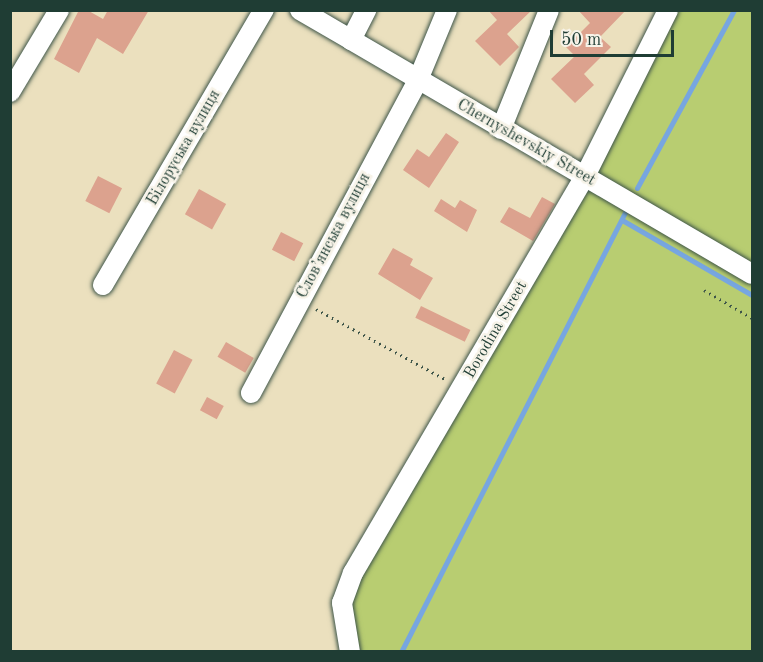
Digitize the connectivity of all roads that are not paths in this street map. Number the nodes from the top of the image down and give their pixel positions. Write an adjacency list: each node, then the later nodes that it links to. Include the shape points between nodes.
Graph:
1 (59, 10): 10 (street)
2 (264, 10): 14 (street, Білоруська вулиця)
3 (300, 10): 8 (street, Chernyshevskiy Street)
4 (366, 10): 8 (street)
5 (447, 10): 9 (street, Слов’янська вулиця)
6 (549, 10): 11 (street)
7 (668, 10): 12 (street, Borodina Street)
8 (351, 40): 9 (street, Chernyshevskiy Street)
9 (418, 80): 11 (street, Chernyshevskiy Street); 15 (street, Слов’янська вулиця)
10 (10, 92)
11 (501, 129): 12 (street, Chernyshevskiy Street)
12 (584, 178): 13 (street, Chernyshevskiy Street); 16 (street, Borodina Street, via 353,573 342,603)
13 (753, 274)
14 (103, 285)
15 (251, 393)
16 (350, 651)

